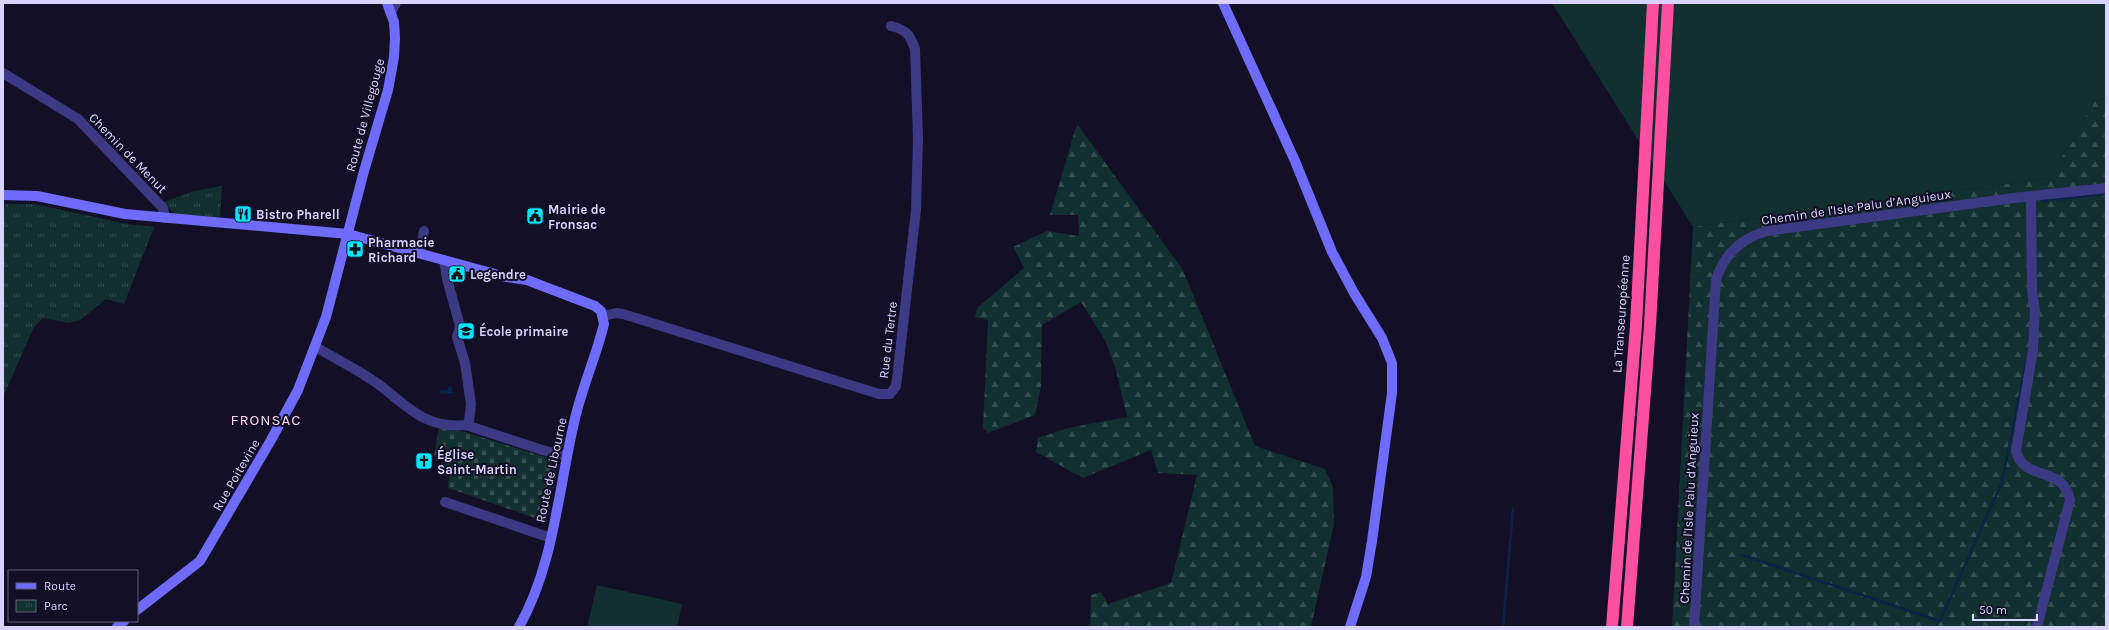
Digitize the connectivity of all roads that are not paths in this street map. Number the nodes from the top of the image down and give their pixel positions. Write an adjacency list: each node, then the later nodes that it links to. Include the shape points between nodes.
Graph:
1 (1223, 3): 23 (street, via 1295,161 1332,252 1382,338 1392,363 1392,393 1372,541 1366,577)
2 (1653, 3): 24 (highway, La Transeuropéenne, via 1636,325)
3 (1668, 3): 25 (highway, via 1650,325)
4 (392, 6): 12 (street, Route de Villegouge, via 395,38 392,74)
5 (891, 26): 15 (street, Rue du Tertre, via 910,36 915,49 918,138 916,210 896,386 890,394 879,394 623,314)
6 (3, 73): 10 (street, Chemin de Menut, via 78,119 163,208)
7 (2106, 188): 9 (street, Chemin de l'Isle Palu d’Anguieux)
8 (3, 195): 10 (street, via 37,196 125,214)
9 (2031, 196): 26 (street, Chemin de l'Isle Palu d’Anguieux, via 1767,231 1743,241 1728,256 1716,280); 27 (street, via 2032,291 2036,310 2016,451 2018,460 2025,466 2062,482 2068,489 2070,500)
10 (165, 218): 12 (street)
11 (424, 231): 13 (street)
12 (348, 234): 13 (street); 16 (street, Rue Poitevine)
13 (420, 253): 14 (street)
14 (444, 260): 15 (street, via 506,277 527,280 595,306); 17 (street, via 460,326 457,337 465,363 471,404)
15 (603, 316): 18 (street, Route de Libourne, via 602,332 586,377)
16 (316, 347): 17 (street, via 382,387 413,413 435,422); 21 (street, Rue Poitevine, via 298,390 271,440 200,561)
17 (466, 425): 18 (street)
18 (566, 456): 20 (street, Route de Libourne)
19 (445, 502): 20 (street)
20 (551, 538): 22 (street, Route de Libourne, via 537,588)
21 (138, 609)
22 (519, 627)
23 (1350, 627)
24 (1612, 627)
25 (1627, 627)
26 (1694, 627)
27 (2037, 627)

